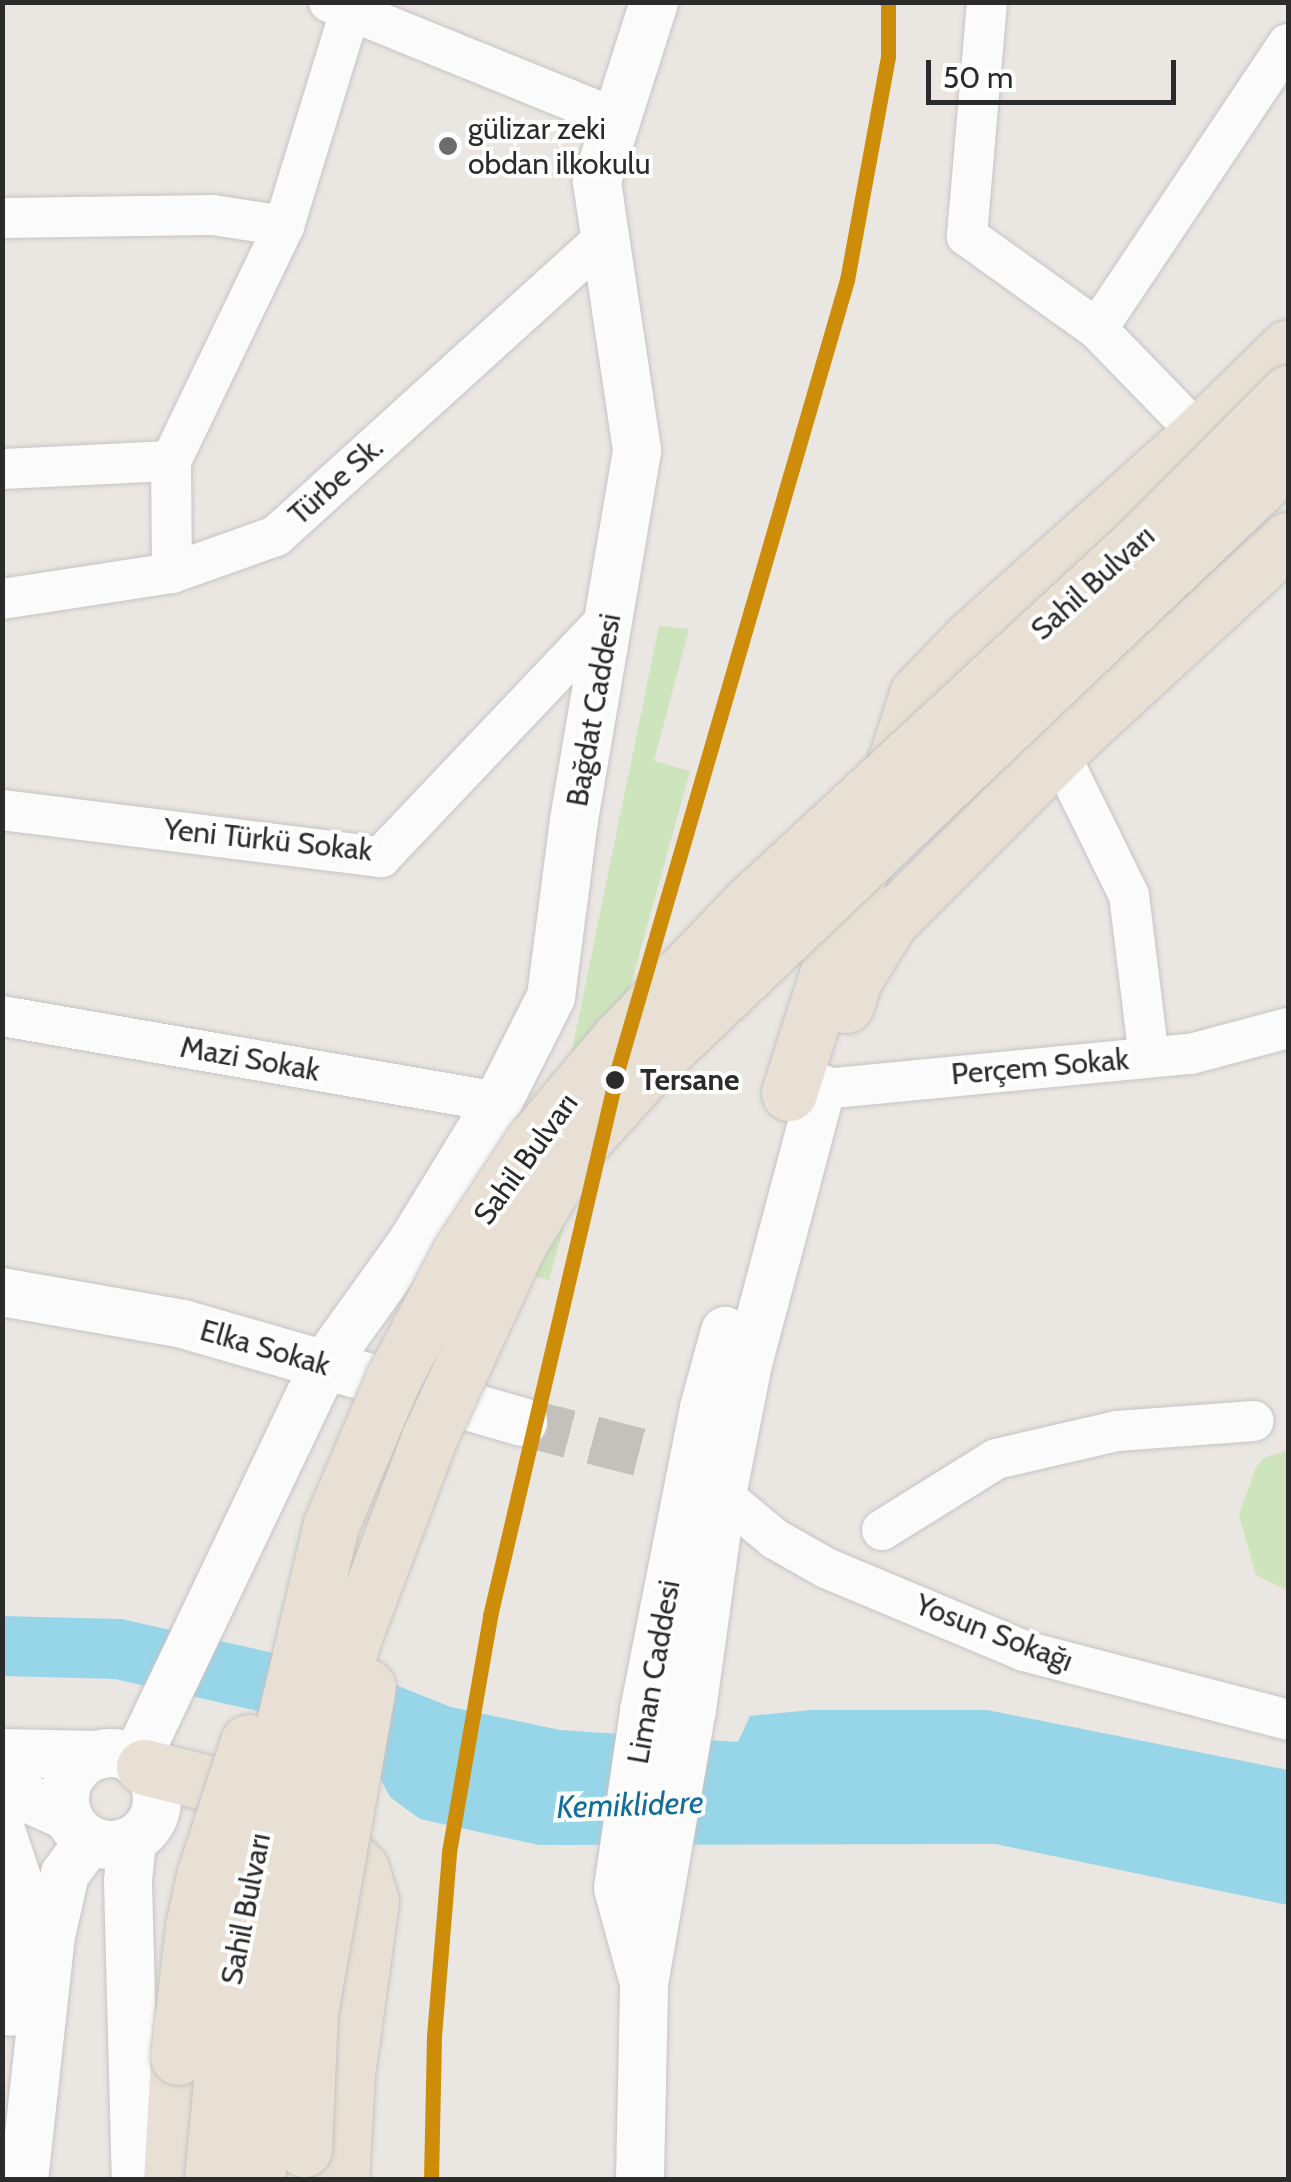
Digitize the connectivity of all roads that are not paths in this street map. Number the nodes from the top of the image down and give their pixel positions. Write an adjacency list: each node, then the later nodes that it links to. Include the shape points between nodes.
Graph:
1 (654, 2): 5 (street, Bağdat Caddesi)
2 (987, 2): 9 (street, via 967,236)
3 (344, 5): 5 (street); 7 (street)
4 (1288, 44): 9 (street)
5 (617, 119): 8 (street, Bağdat Caddesi, via 597,181)
6 (2, 218): 7 (street, via 213,215)
7 (284, 226): 14 (street)
8 (605, 238): 17 (street, Türbe Sk., via 276,536); 19 (street, Bağdat Caddesi, via 637,450)
9 (1097, 329): 12 (street)
10 (1288, 346): 12 (highway)
11 (1288, 393): 33 (highway, Sahil Bulvarı, bridge, via 1142,540 751,902 618,1039 533,1141 460,1252 393,1379)
12 (1199, 434): 20 (highway)
13 (1288, 459): 35 (highway, Sahil Bulvarı, bridge, via 809,910 657,1058 578,1146 470,1343)
14 (171, 461): 15 (street); 17 (street)
15 (2, 469)
16 (1288, 540): 21 (highway)
17 (172, 573): 18 (street, Türbe Sk.)
18 (2, 599)
19 (612, 614): 22 (street, Yeni Türkü Sokak, via 381,857); 27 (street, Bağdat Caddesi, via 574,820 551,997)
20 (970, 639): 21 (street); 26 (highway, via 917,694)
21 (1059, 753): 25 (street, via 1129,895); 26 (highway, via 890,921 855,978)
22 (2, 810)
23 (2, 1016): 27 (street, Mazi Sokak)
24 (1288, 1028): 25 (street, Perçem Sokak, via 1191,1054)
25 (1150, 1057): 26 (street, Perçem Sokak)
26 (805, 1091): 32 (street, Liman Caddesi, via 704,1408)
27 (498, 1102): 29 (street, Bağdat Caddesi, via 412,1244)
28 (2, 1292): 29 (street, Elka Sokak, via 183,1324)
29 (324, 1365): 31 (street, Elka Sokak); 38 (street, Bağdat Caddesi)
30 (1254, 1421): 34 (street, via 1117,1431 996,1459)
31 (523, 1422)
32 (690, 1476): 36 (street, Yosun Sokağı, via 826,1568 1024,1651); 42 (street, Liman Caddesi, via 644,1711); 42 (street, Liman Caddesi, via 692,1710)
33 (331, 1525): 47 (highway, bridge, via 296,1592 204,1876 178,2057); 48 (highway, Sahil Bulvarı, bridge, via 246,1884)
34 (882, 1530)
35 (388, 1552): 44 (highway, bridge, via 310,2012); 49 (highway, Sahil Bulvarı, bridge, via 327,1726 294,1860 266,2037)
36 (1288, 1720)
37 (2, 1752): 38 (street)
38 (133, 1752): 41 (street, via 153,1779 152,1821); 41 (street, via 74,1772 66,1802); 44 (highway, via 248,1793 318,1828 361,1869 369,1928 347,2074)
39 (2, 1787): 41 (street)
40 (2, 1833): 43 (street, via 16,1870 19,1912)
41 (97, 1833): 45 (street, via 65,1874 51,1936); 46 (street, via 128,1881)
42 (640, 1890): 50 (street, Liman Caddesi)
43 (2, 2107)
44 (316, 2169)
45 (24, 2180)
46 (136, 2180)
47 (172, 2180)
48 (212, 2180)
49 (257, 2180)
50 (640, 2180)

